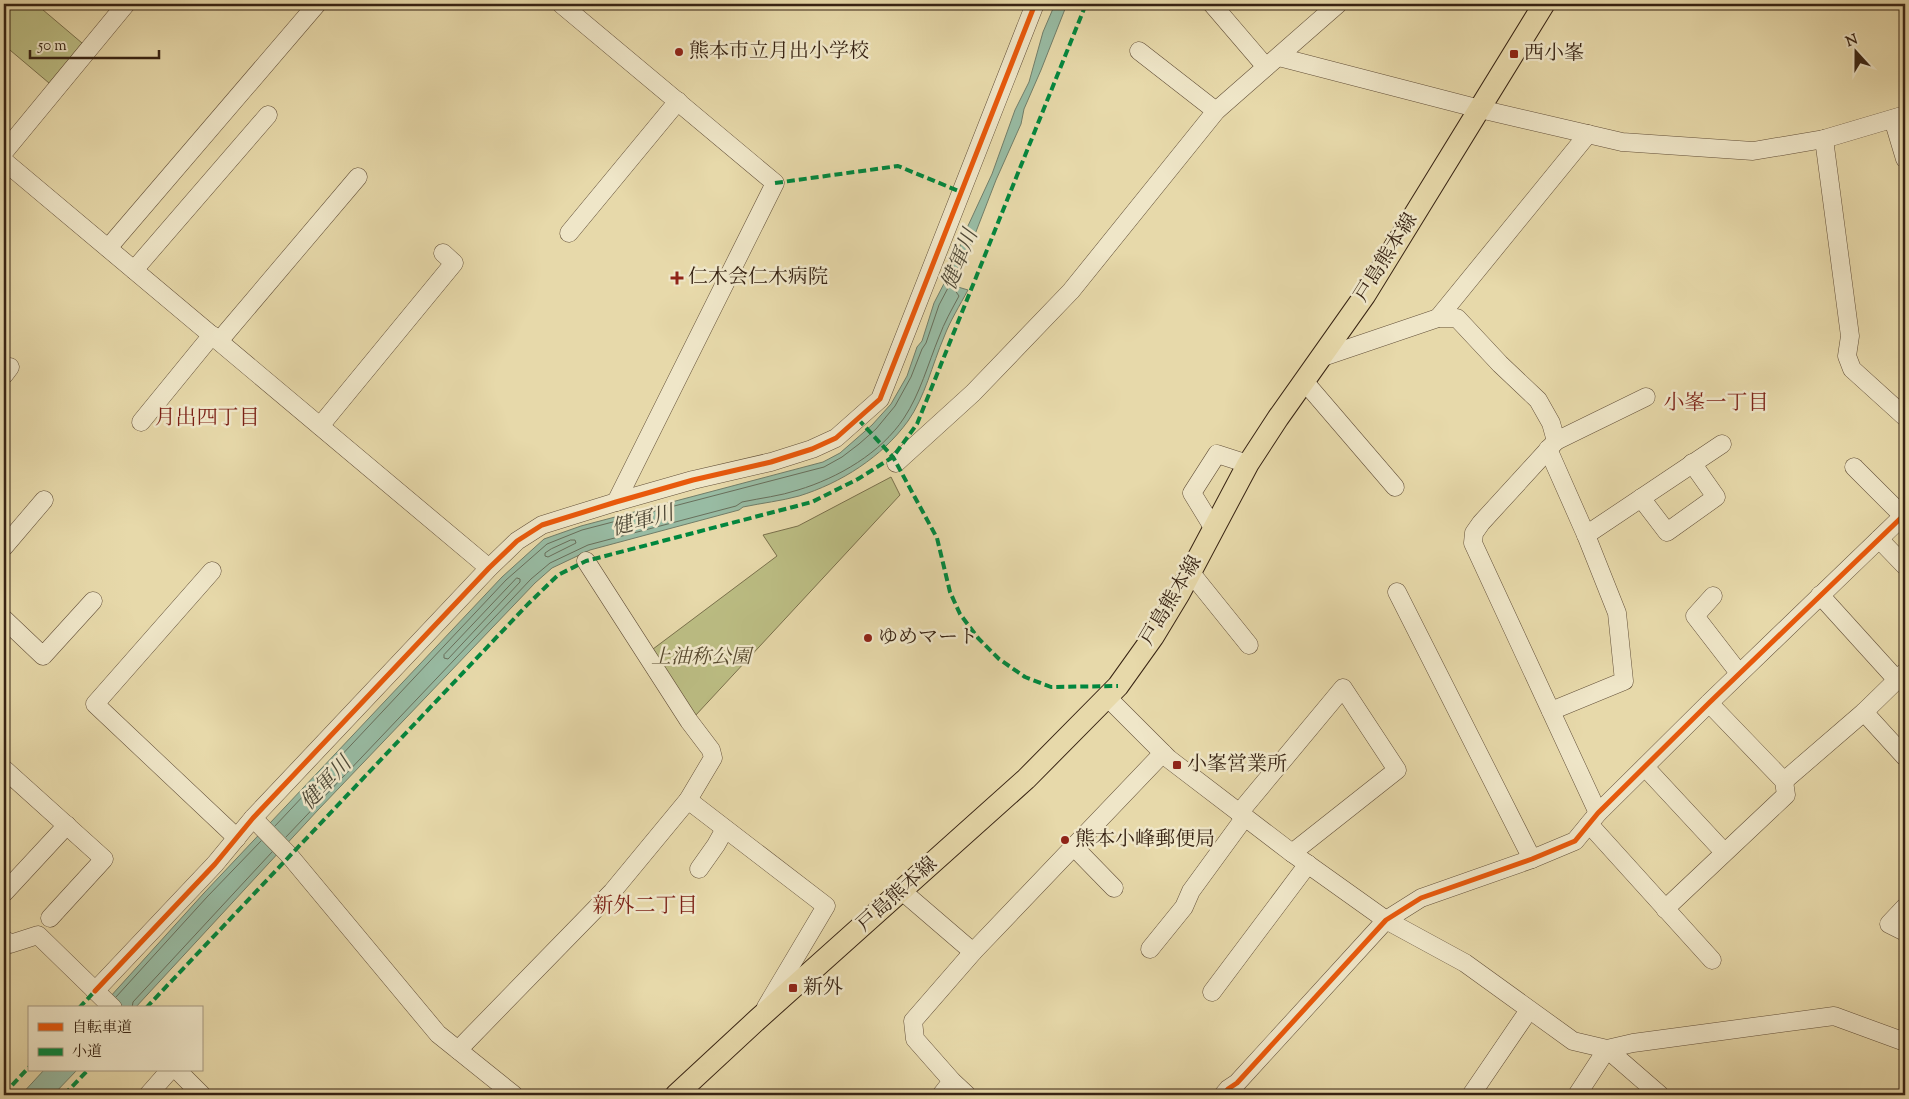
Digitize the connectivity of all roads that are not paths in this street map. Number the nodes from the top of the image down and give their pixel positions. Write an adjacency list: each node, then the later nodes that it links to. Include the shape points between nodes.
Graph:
1 (317, 4): 22 (street)
2 (561, 4): 10 (street)
3 (1035, 4): 42 (street, via 880,399 836,438 812,449)
4 (1212, 4): 9 (street)
5 (1544, 4): 11 (main road, 戸島熊本線)
6 (119, 6): 17 (street)
7 (1327, 7): 9 (street)
8 (1139, 51): 12 (street)
9 (1273, 62): 11 (street); 12 (street)
10 (678, 101): 21 (street); 42 (street, via 775,183)
11 (1480, 109): 15 (street); 27 (main road, 戸島熊本線, via 1365,295)
12 (1216, 111): 35 (street, via 1071,291 973,393)
13 (268, 114): 24 (street)
14 (1899, 117): 16 (street); 18 (street)
15 (1588, 134): 16 (street, via 1622,142 1754,151); 25 (street)
16 (1824, 139): 30 (street, via 1850,336 1847,356 1852,369)
17 (4, 152)
18 (1905, 159)
19 (4, 161): 22 (street)
20 (358, 177): 26 (street)
21 (569, 233)
22 (108, 248): 24 (street)
23 (443, 253): 32 (street, via 454,263)
24 (134, 270): 26 (street)
25 (1438, 318): 27 (street); 34 (street, via 1457,318 1538,400 1550,423)
26 (215, 338): 31 (street); 32 (street)
27 (1320, 358): 28 (main road, 戸島熊本線)
28 (1304, 380): 37 (main road, 戸島熊本線); 39 (street)
29 (1646, 397): 34 (street)
30 (1905, 417)
31 (141, 422)
32 (320, 426): 50 (street)
33 (1722, 444): 36 (street)
34 (1552, 445): 45 (street); 63 (street, via 1480,523 1473,543)
35 (896, 463)
36 (1692, 463): 40 (street); 40 (street, via 1716,497 1667,532)
37 (1248, 464): 44 (main road, 戸島熊本線); 44 (street, via 1217,454 1192,493)
38 (1854, 467): 43 (street)
39 (1395, 487)
40 (1641, 498): 45 (street)
41 (44, 500): 47 (street)
42 (616, 502): 50 (street, via 542,525 517,541)
43 (1904, 515): 46 (street)
44 (1214, 529): 52 (main road, 戸島熊本線)
45 (1586, 534): 63 (street, via 1616,613 1624,681)
46 (1879, 539): 49 (street); 54 (street)
47 (4, 547)
48 (586, 561): 70 (street, via 711,750 713,758)
49 (1905, 566)
50 (489, 568): 73 (street)
51 (212, 571): 76 (street, via 95,704)
52 (1191, 573): 58 (street); 61 (main road, 戸島熊本線, via 1153,637)
53 (1397, 592): 80 (street)
54 (1820, 595): 59 (street); 60 (street)
55 (1714, 596): 59 (street, via 1695,616)
56 (93, 601): 57 (street, via 43,656)
57 (4, 619)
58 (1249, 645)
59 (1739, 673): 62 (street)
60 (1901, 676): 64 (street)
61 (1108, 698): 65 (street); 84 (main road, 戸島熊本線, via 1026,779)
62 (1709, 703): 67 (street); 69 (street)
63 (1551, 711): 72 (street)
64 (1864, 712): 66 (street); 69 (street)
65 (1163, 753): 71 (street); 77 (street)
66 (1905, 757)
67 (1645, 766): 72 (street); 78 (street)
68 (4, 769): 74 (street)
69 (1784, 781): 78 (street, via 1786,796)
70 (688, 800): 75 (street); 101 (street, via 612,892)
71 (1242, 815): 79 (street); 79 (street, via 1343,688 1397,770); 92 (street, via 1191,891 1184,907)
72 (1593, 819): 80 (street, via 1575,841); 87 (street)
73 (256, 821): 76 (street); 101 (street, via 438,1034)
74 (67, 825): 85 (street); 88 (street, via 104,859)
75 (725, 829): 82 (street); 99 (street, via 826,906)
76 (237, 838): 95 (street)
77 (1074, 847): 83 (street); 93 (street)
78 (1724, 852): 87 (street)
79 (1292, 853): 81 (street)
80 (1532, 859): 89 (street, via 1421,898)
81 (1308, 864): 89 (street); 96 (street)
82 (699, 868)
83 (1114, 888)
84 (902, 891): 93 (street); 99 (main road, 戸島熊本線)
85 (4, 894)
86 (1905, 907): 90 (street, via 1889,924)
87 (1665, 909): 94 (street)
88 (50, 918)
89 (1386, 920): 98 (street, via 1465,963); 111 (street, via 1238,1083)
90 (1905, 932)
91 (7, 942): 95 (street, via 38,934)
92 (1150, 949)
93 (973, 952): 105 (street, via 913,1021 915,1039)
94 (1712, 960)
95 (96, 992): 97 (street)
96 (1212, 992)
97 (111, 1006)
98 (1529, 1010): 102 (street, via 1573,1041); 112 (street)
99 (758, 1019): 109 (main road, 戸島熊本線)
100 (1905, 1042): 102 (street, via 1834,1016 1634,1042)
101 (458, 1050): 108 (street)
102 (1607, 1050): 113 (street); 114 (street)
103 (168, 1072): 106 (street)
104 (179, 1072): 107 (street)
105 (946, 1088): 110 (street)
106 (148, 1095)
107 (202, 1095)
108 (514, 1095)
109 (676, 1095)
110 (966, 1095)
111 (1223, 1095)
112 (1471, 1095)
113 (1577, 1095)
114 (1660, 1095)

